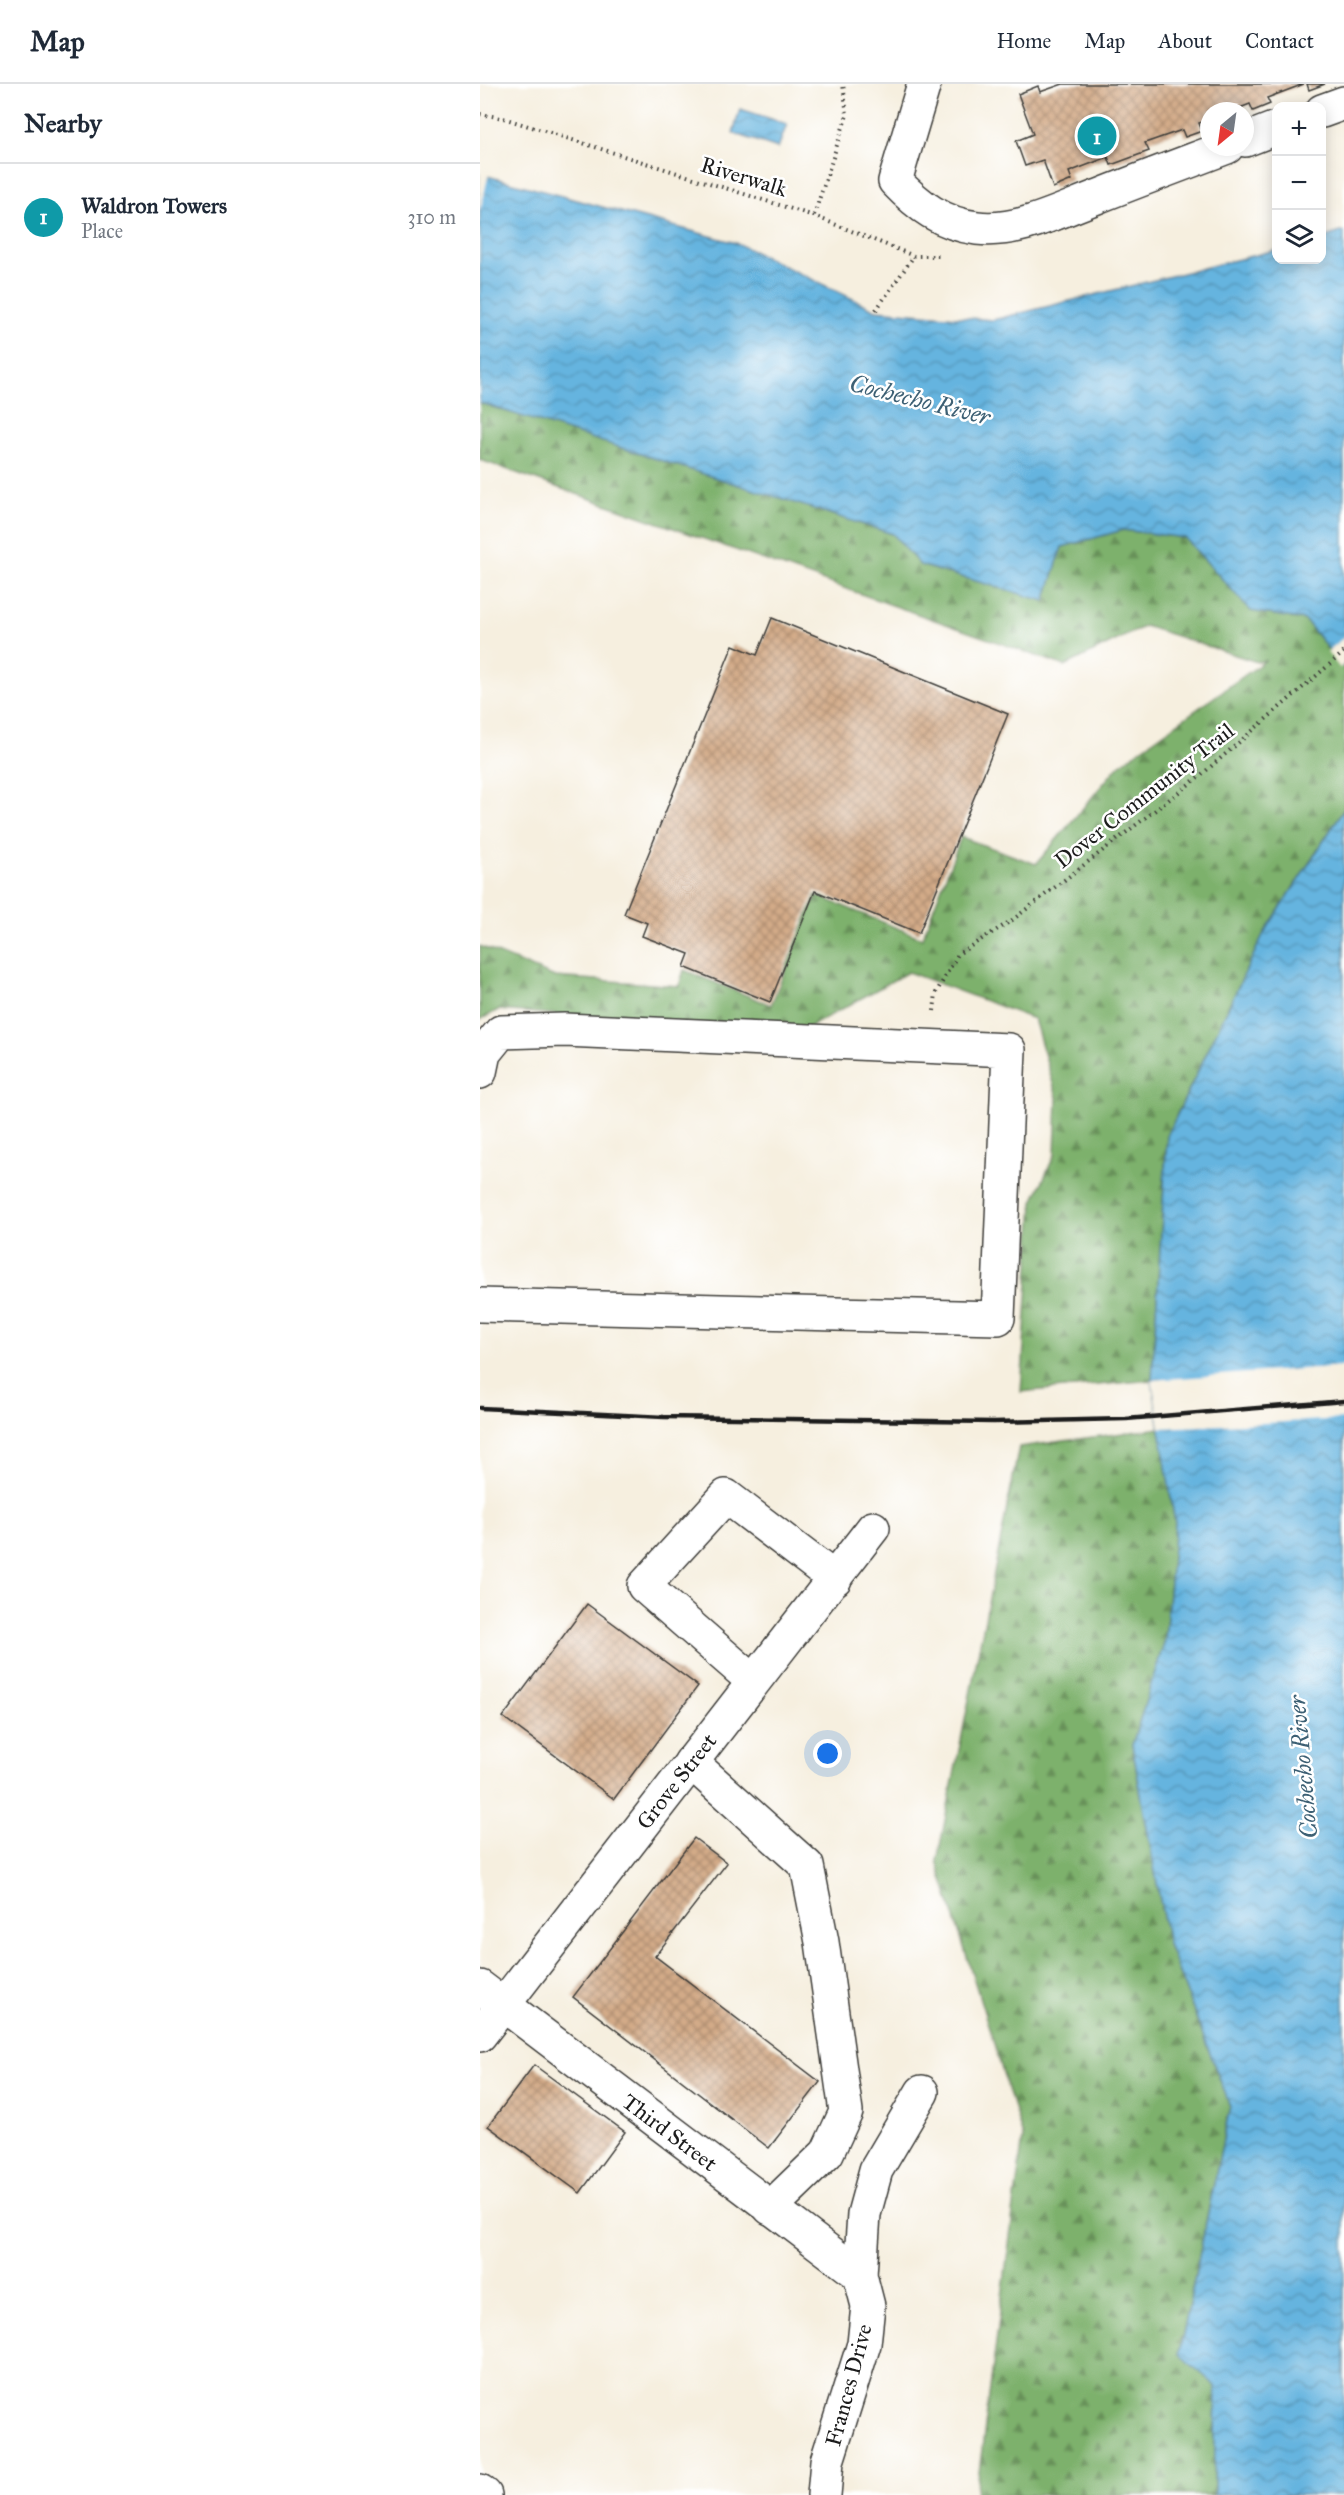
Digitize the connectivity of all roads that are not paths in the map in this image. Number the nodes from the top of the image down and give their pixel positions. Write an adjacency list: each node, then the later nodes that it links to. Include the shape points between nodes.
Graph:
1 (924, 84): 6 (street, via 896,182 936,216 963,225 989,229 1026,223)
2 (1344, 103): 3 (street)
3 (1326, 110)
4 (1272, 130): 5 (street)
5 (1254, 137)
6 (1203, 156)
7 (480, 1072): 8 (street, via 484,1053 501,1032 565,1030 1009,1050 998,1318)
8 (480, 1305)
9 (873, 1528): 10 (street, Grove Street)
10 (835, 1579): 11 (street, Grove Street); 11 (street, via 726,1496 644,1586)
11 (752, 1680): 12 (street, Grove Street)
12 (691, 1762): 13 (street, Grove Street); 16 (street, via 807,1866 822,1942 846,2112 827,2153)
13 (492, 1996): 14 (street, Grove Street); 16 (street, Third Street)
14 (480, 2035)
15 (922, 2092): 17 (street, Frances Drive, via 876,2170 864,2214)
16 (770, 2208): 17 (street, Third Street)
17 (860, 2276): 20 (street, Frances Drive, via 868,2306 864,2344 827,2461)
18 (480, 2491): 19 (street)
19 (485, 2495)
20 (824, 2495)

